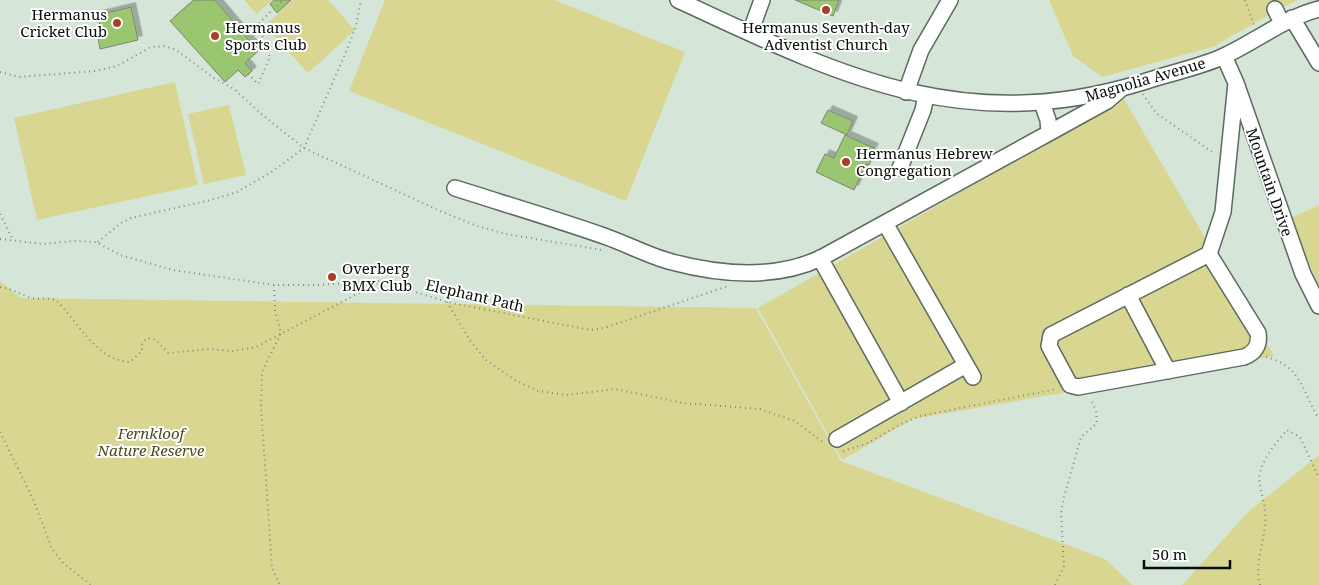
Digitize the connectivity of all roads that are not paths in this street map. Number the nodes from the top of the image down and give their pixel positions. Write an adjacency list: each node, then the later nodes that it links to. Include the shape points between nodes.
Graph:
1 (678, 0): 6 (street, Magnolia Avenue)
2 (762, 0): 6 (street)
3 (950, 0): 11 (street, via 921,50)
4 (1319, 9): 5 (street, Magnolia Avenue)
5 (1283, 17): 7 (street, Magnolia Avenue, via 1258,37); 8 (street)
6 (750, 34): 11 (street, Magnolia Avenue, via 826,66)
7 (1224, 56): 9 (street, Mountain Drive); 10 (street, Magnolia Avenue)
8 (1319, 63)
9 (1236, 83): 18 (street, via 1222,212); 21 (street, Mountain Drive, via 1303,274)
10 (1121, 89): 13 (street, Magnolia Avenue); 14 (street, via 1108,101)
11 (906, 92): 12 (street, Magnolia Avenue)
12 (926, 96): 13 (street, Magnolia Avenue, via 988,104); 15 (street)
13 (1042, 103): 14 (street)
14 (1049, 133): 17 (street)
15 (900, 168)
16 (455, 188): 19 (street, via 670,262 760,274 791,270)
17 (885, 223): 19 (street); 23 (street, via 970,371)
18 (1209, 254): 20 (street); 22 (street, via 1258,333 1257,348 1244,357)
19 (820, 258): 23 (street)
20 (1128, 295): 22 (street); 22 (street, via 1049,338 1050,348 1068,383 1076,386)
21 (1319, 306)
22 (1168, 370)
23 (900, 403): 24 (street)
24 (835, 445)

